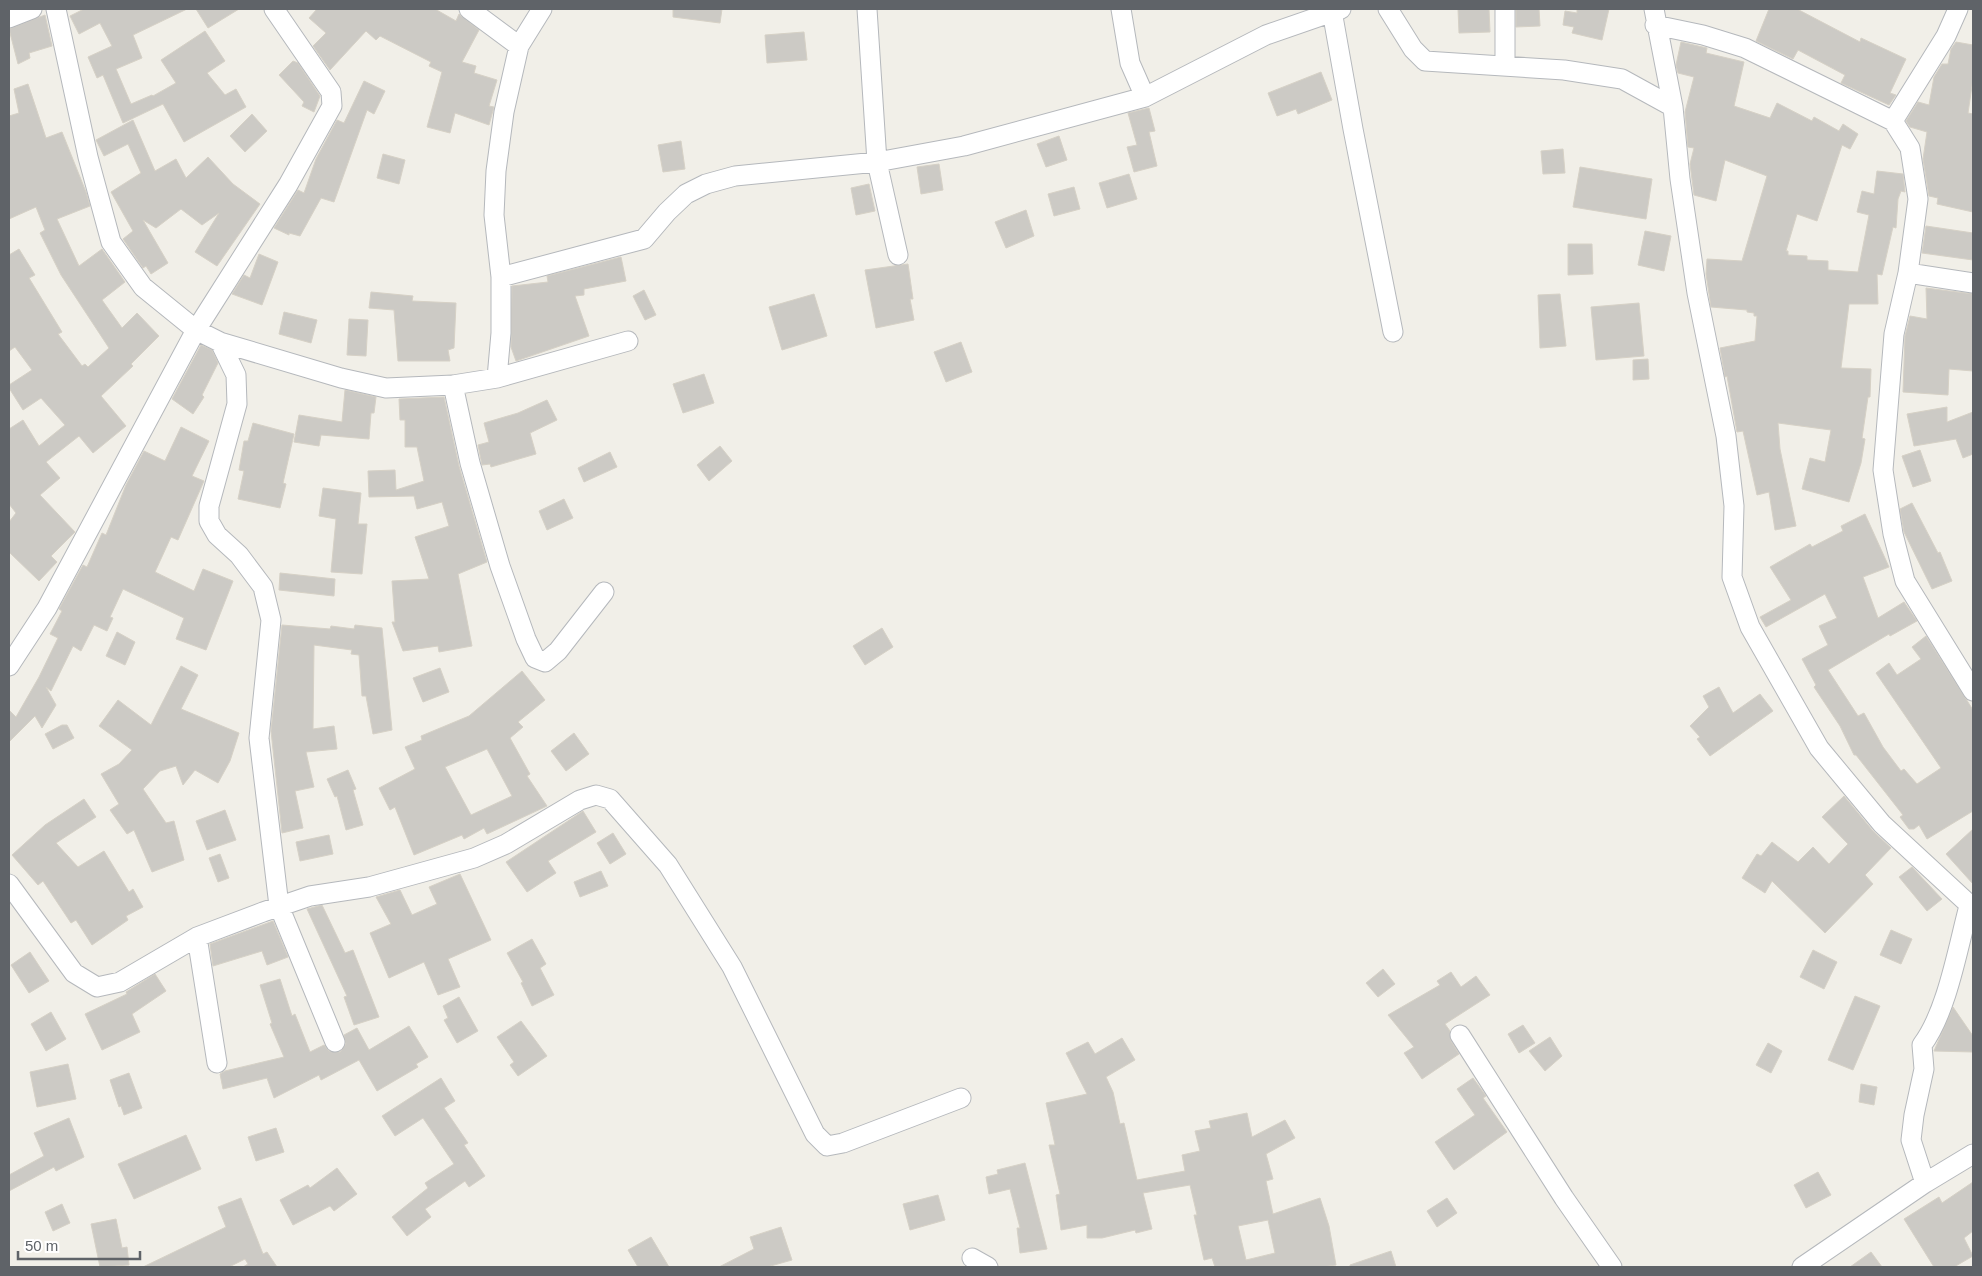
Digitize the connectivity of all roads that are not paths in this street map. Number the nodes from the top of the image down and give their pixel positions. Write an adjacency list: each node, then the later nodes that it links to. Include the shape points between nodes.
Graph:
1 (32, 9): 13 (street)
2 (56, 9): 24 (street, via 88,157 111,242 143,287)
3 (274, 9): 24 (street, via 332,92 332,106 288,185)
4 (469, 9): 14 (street)
5 (542, 9): 14 (street)
6 (867, 9): 19 (street)
7 (1121, 9): 16 (street, via 1130,63)
8 (1388, 9): 15 (street, via 1413,49 1425,61)
9 (1505, 9): 15 (street)
10 (1958, 9): 18 (street, via 1946,36)
11 (1337, 10): 16 (street, via 1266,35); 25 (street, via 1353,129)
12 (1654, 17): 17 (street); 18 (street, via 1744,48)
13 (9, 18)
14 (519, 46): 22 (street, via 504,112 496,171 494,215)
15 (1505, 66): 17 (street, via 1564,70 1622,80)
16 (1146, 97): 19 (street, via 964,146)
17 (1673, 107): 35 (street, via 1697,293 1726,436 1734,506 1732,576 1750,627 1819,748 1882,824)
18 (1893, 121): 21 (street, via 1910,148 1916,176 1918,199)
19 (877, 162): 20 (street); 22 (street, via 735,176 706,184 686,194 644,239)
20 (898, 255)
21 (1908, 273): 23 (street); 32 (street, via 1894,334 1883,470 1893,534 1906,581)
22 (501, 277): 28 (street)
23 (1973, 283)
24 (196, 330): 27 (street); 31 (street, via 47,608)
25 (1393, 332)
26 (628, 341): 28 (street)
27 (220, 342): 29 (street, via 386,388); 34 (street, via 236,375 237,404 209,506 209,521 217,535 239,555 263,587 271,620 259,738)
28 (497, 378): 29 (street)
29 (453, 385): 30 (street, via 470,463 500,566 535,658 545,662 558,651)
30 (604, 592)
31 (9, 666)
32 (1973, 691)
33 (9, 884): 36 (street, via 74,973 97,987 120,982)
34 (279, 906): 36 (street); 38 (street); 40 (street, via 310,896 369,887 474,858 506,844 580,800 596,795 610,799 668,865 732,967 815,1134 828,1146 844,1143)
35 (1971, 907): 42 (street, via 1941,1007 1930,1035 1922,1045 1924,1069 1911,1140)
36 (197, 937): 39 (street)
37 (1460, 1035): 43 (street)
38 (335, 1042)
39 (217, 1063)
40 (961, 1098)
41 (1973, 1154): 42 (street)
42 (1925, 1183): 44 (street)
43 (1612, 1267)
44 (1802, 1267)

